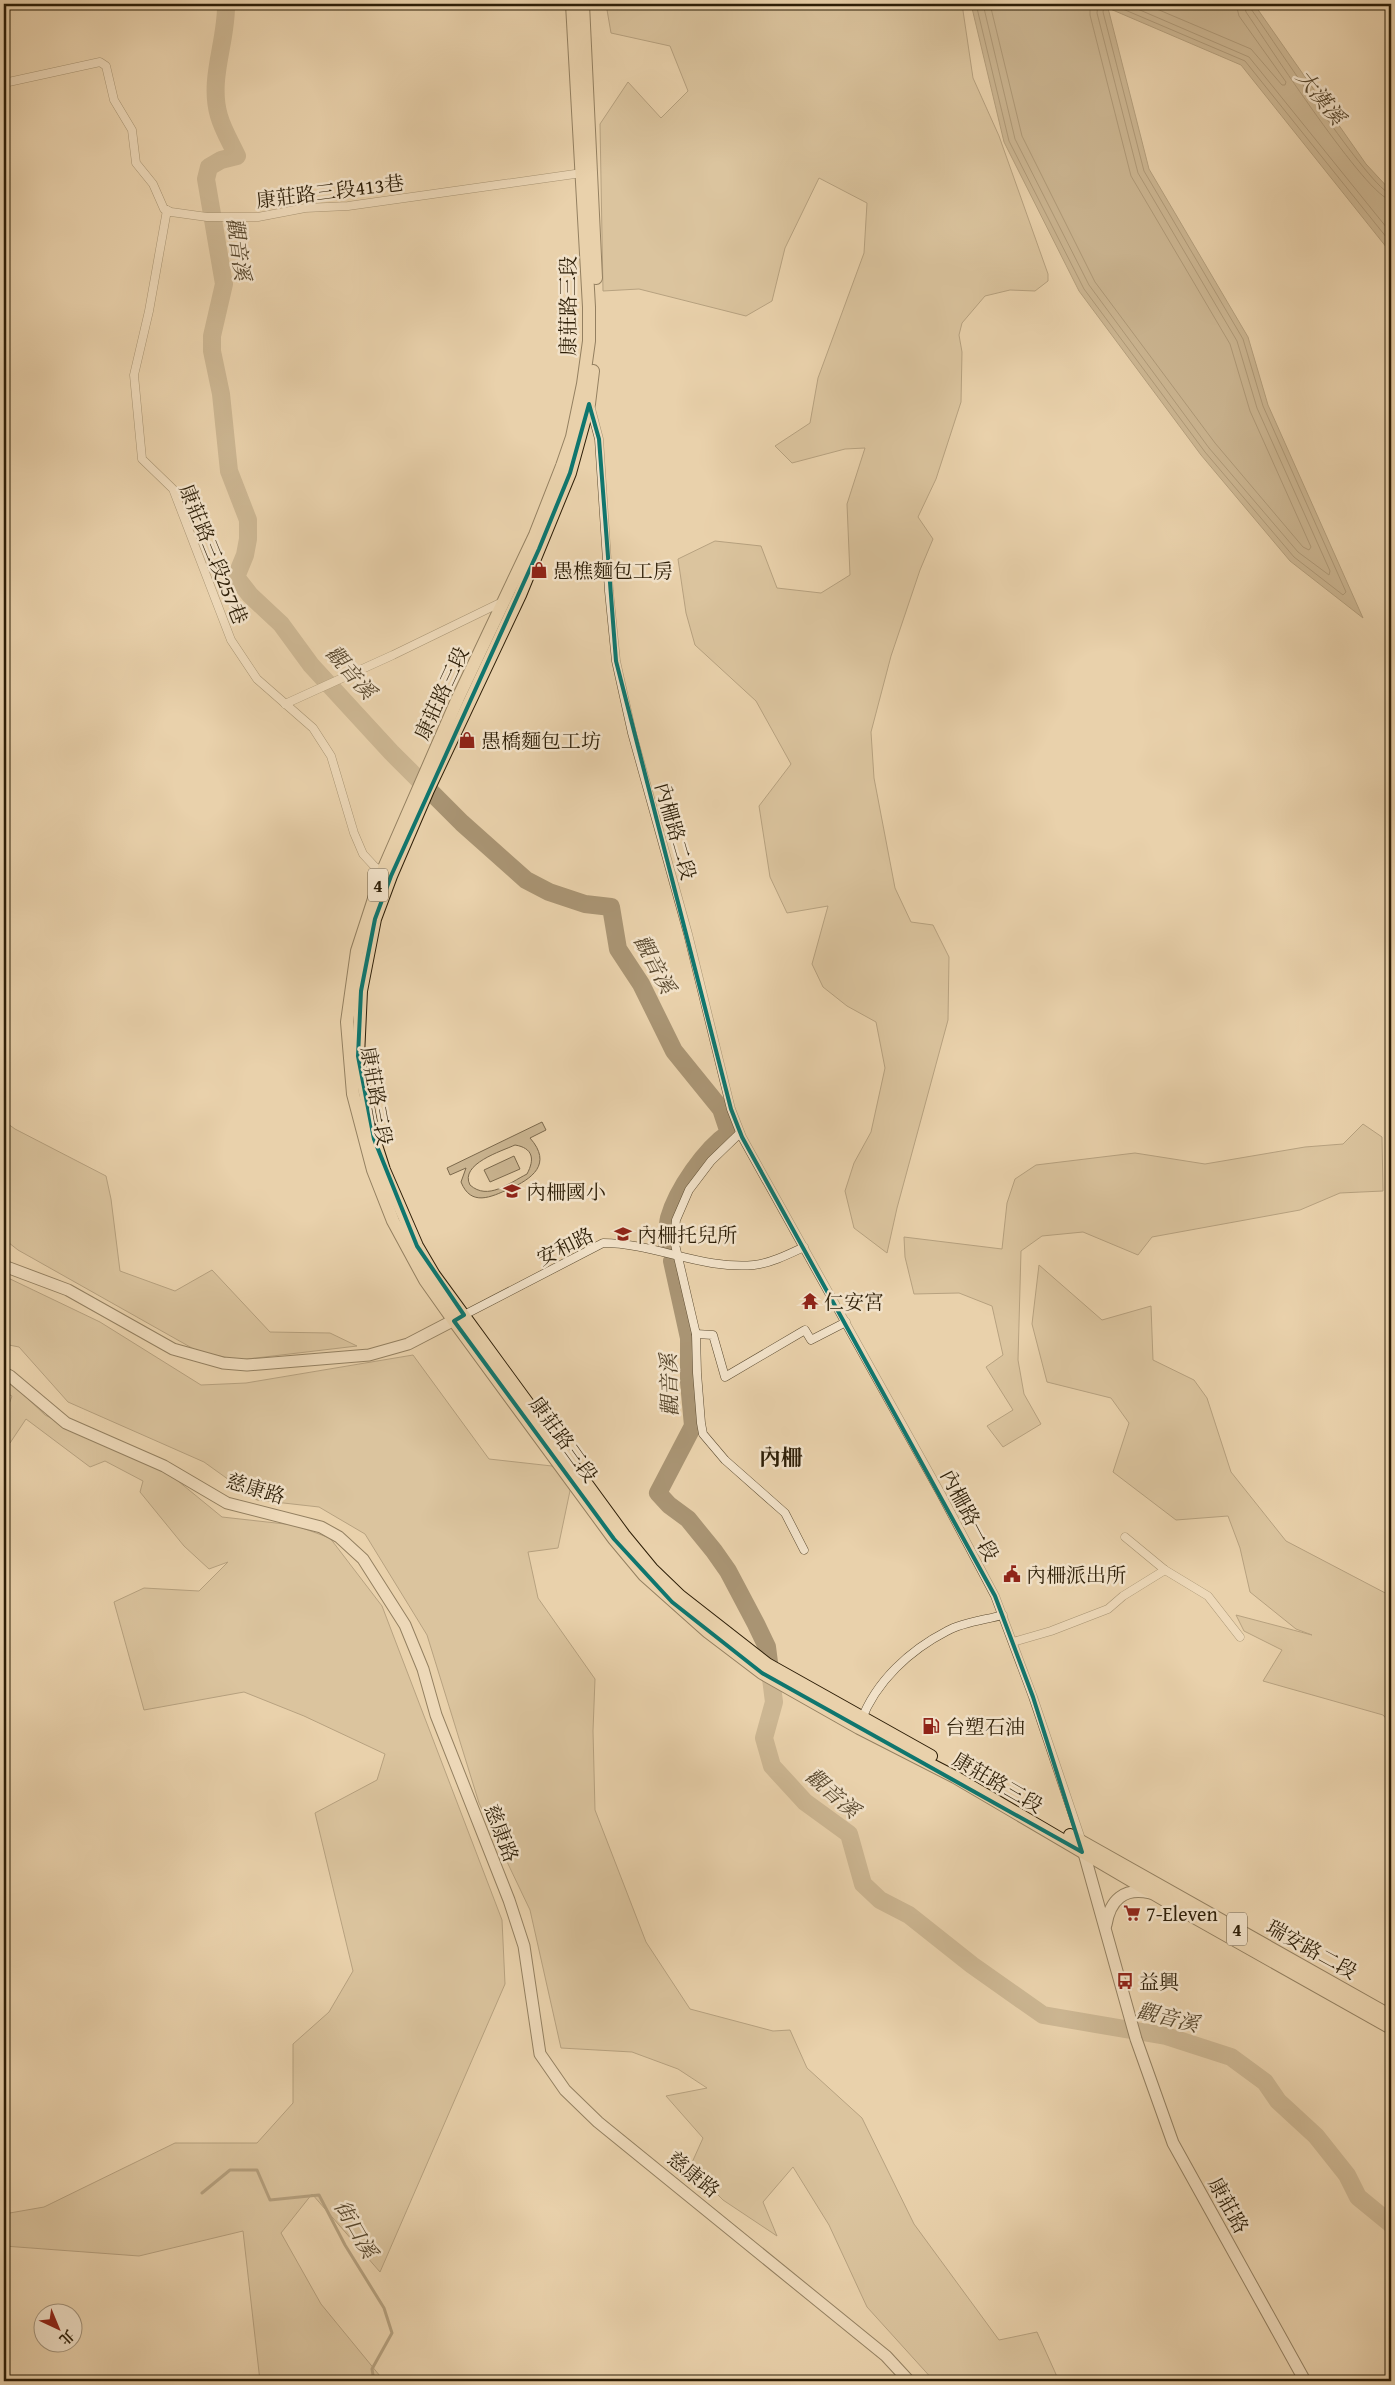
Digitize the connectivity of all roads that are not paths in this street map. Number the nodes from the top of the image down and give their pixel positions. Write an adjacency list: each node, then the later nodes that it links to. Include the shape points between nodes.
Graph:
1 (572, 4): 4 (main road, 康莊路三段 / 4)
2 (583, 4): 6 (main road, 康莊路三段 / 4, via 598,329)
3 (4, 83): 5 (street, via 100,62 106,66 114,100 132,130 136,163)
4 (582, 173): 5 (street, 康莊路三段413巷, via 348,206 305,208 258,217 207,217); 7 (main road, 康莊路三段 / 4, via 589,307 589,341 583,384 562,466 535,534)
5 (167, 210): 8 (street, 康莊路三段257巷, via 134,375 142,459 173,489 231,640 257,679)
6 (589, 404): 10 (street, 內柵路二段, via 599,439 616,661 632,733); 14 (main road, 康莊路三段 / 4, via 570,473 539,549 391,876 375,919 361,991 358,1056 384,1170 417,1246)
7 (502, 602): 8 (street); 9 (main road, 康莊路三段 / 4)
8 (285, 704): 9 (street, 康莊路三段257巷, via 312,728 331,756 363,854)
9 (383, 871): 14 (main road, 康莊路三段 / 4, via 357,951 350,994 347,1022 353,1094 373,1170 393,1221 425,1280)
10 (740, 1133): 11 (street, 內柵路二段); 12 (street, via 689,1190 676,1220 674,1240)
11 (804, 1247): 12 (street, 安和路, via 756,1265 735,1266); 15 (street, 內柵路一段)
12 (678, 1256): 14 (street, 安和路, via 619,1243 603,1243); 16 (street)
13 (4, 1266): 14 (street, via 68,1290 173,1349 222,1363 247,1365 369,1355 408,1344)
14 (459, 1318): 24 (main road, 康莊路三段 / 4, via 652,1569 755,1661)
15 (846, 1322): 16 (street, via 811,1340 805,1330 725,1377 713,1335); 21 (street, 內柵路一段, via 963,1533)
16 (696, 1334): 19 (street, via 699,1405 704,1434 725,1460 785,1513)
17 (4, 1373): 30 (street, 慈康路, via 66,1423 164,1466 227,1503 321,1527 339,1537 363,1559 405,1625 436,1715 508,1900 524,1946 540,2054 554,2076 598,2122 886,2356)
18 (1125, 1537): 20 (street)
19 (804, 1550)
20 (1165, 1570): 22 (street, via 1208,1596); 23 (street, via 1108,1609 1051,1632)
21 (1003, 1616): 23 (street, 內柵路一段); 24 (street, via 948,1630 908,1656 877,1689)
22 (1240, 1638)
23 (1012, 1642): 25 (street, 內柵路一段)
24 (860, 1723): 25 (main road, 康莊路三段 / 4)
25 (1082, 1847): 26 (main road, 4); 27 (street); 28 (main road, 瑞安路二段 / 4)
26 (1151, 1893): 27 (street, via 1138,1890 1124,1894 1114,1903); 29 (main road, 瑞安路二段 / 4)
27 (1106, 1927): 31 (street, 康莊路, via 1136,2039 1173,2143)
28 (1391, 2016)
29 (1391, 2028)
30 (909, 2381)
31 (1305, 2381)

